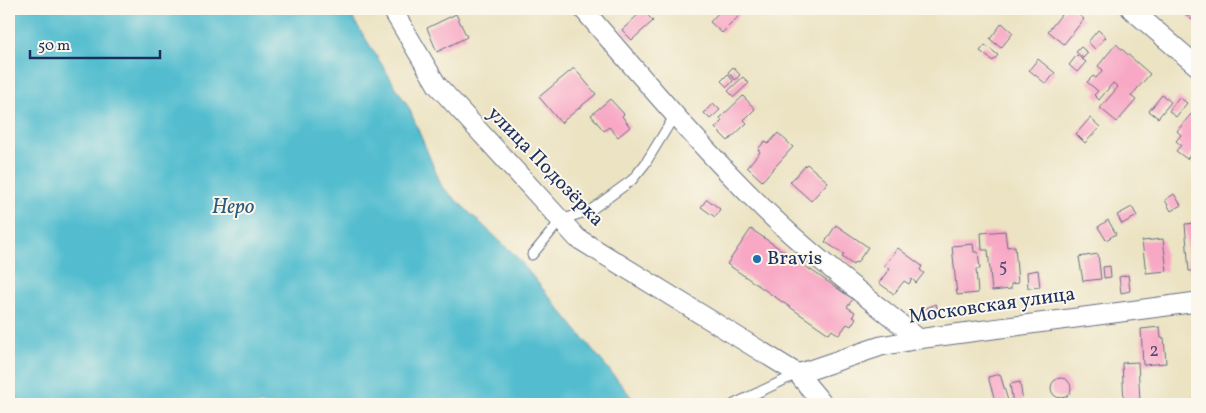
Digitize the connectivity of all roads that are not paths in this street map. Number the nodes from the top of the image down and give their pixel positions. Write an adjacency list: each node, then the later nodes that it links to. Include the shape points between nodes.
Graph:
1 (392, 9): 6 (street, улица Подозёрка, via 437,85)
2 (582, 9): 5 (street)
3 (1131, 9): 4 (street)
4 (1197, 66)
5 (675, 115): 6 (lane, via 632,180 591,210); 9 (street, via 765,210 815,256)
6 (561, 220): 7 (lane); 10 (street, улица Подозёрка, via 577,238)
7 (532, 255)
8 (1197, 302): 9 (street, Московская улица)
9 (919, 339): 10 (street, Московская улица, via 881,346)
10 (798, 374): 11 (lane); 12 (street, улица Подозёрка)
11 (734, 404)
12 (823, 404)

